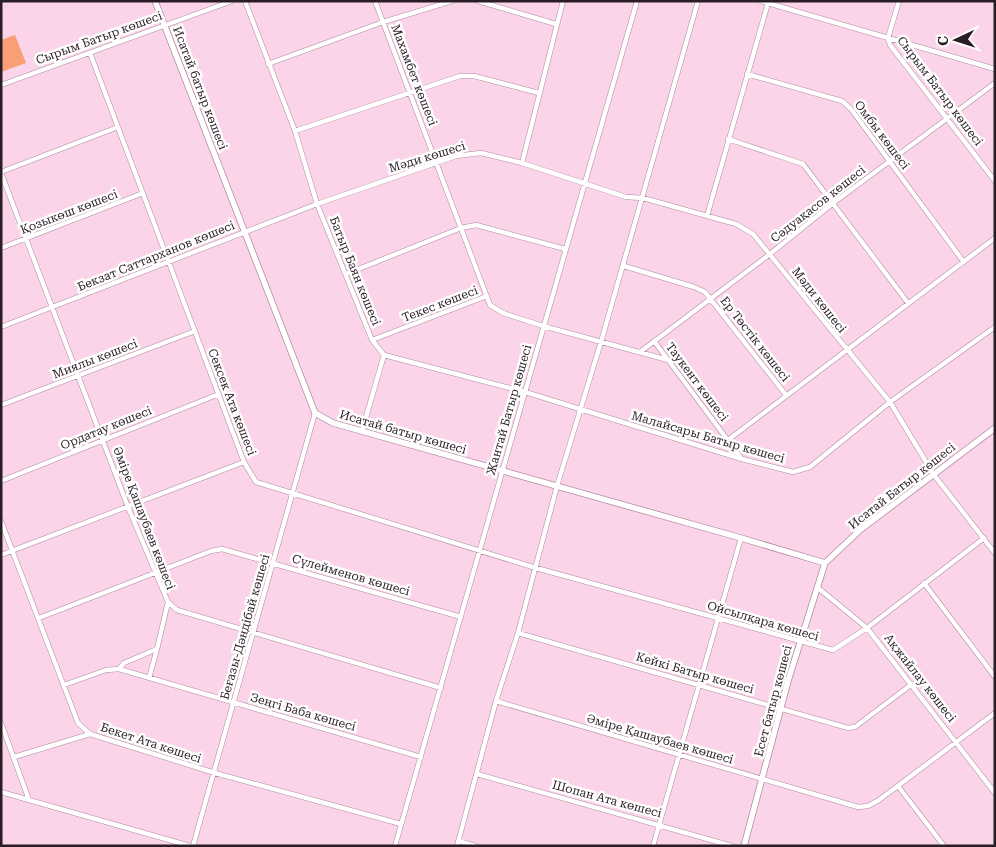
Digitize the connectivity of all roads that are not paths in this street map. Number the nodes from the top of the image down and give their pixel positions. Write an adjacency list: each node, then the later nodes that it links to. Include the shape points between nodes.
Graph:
1 (155, 1): 14 (street, Исатай батыр көшесі)
2 (232, 1): 14 (street, Сырым Батыр көшесі)
3 (245, 1): 18 (street, Батыр Баян көшесі)
4 (375, 1): 13 (street, Махамбет көшесі)
5 (452, 1): 13 (street)
6 (478, 1): 15 (street)
7 (563, 1): 15 (street)
8 (637, 1): 34 (street, Жантай Батыр көшесі)
9 (698, 1): 36 (street)
10 (761, 1): 12 (street)
11 (899, 1): 16 (street)
12 (768, 3): 16 (street); 20 (street)
13 (383, 22): 18 (street); 24 (street, Махамбет көшесі)
14 (166, 24): 17 (street, Сырым Батыр көшесі); 41 (street, Исатай батыр көшесі)
15 (556, 24): 23 (street)
16 (888, 38): 19 (street); 25 (street, Сырым Батыр көшесі, via 890,45)
17 (90, 53): 22 (street, Сырым Батыр көшесі); 26 (street, Сексек Ата көшесі)
18 (268, 64): 27 (street, Батыр Баян көшесі)
19 (995, 69)
20 (747, 74): 28 (street); 29 (street, Омбы көшесі, via 842,101 852,109)
21 (995, 83): 25 (street, Сәдуақасов көшесі)
22 (1, 85)
23 (539, 92): 24 (street, via 474,76 448,79); 31 (street)
24 (410, 94): 27 (street); 30 (street, Махамбет көшесі)
25 (948, 118): 29 (street, Сәдуақасов көшесі); 33 (street, Сырым Батыр көшесі)
26 (118, 128): 32 (street); 35 (street, Сексек Ата көшесі)
27 (295, 130): 37 (street, Батыр Баян көшесі)
28 (728, 139): 38 (street, via 804,164); 39 (street)
29 (890, 161): 38 (street, Сәдуақасов көшесі); 47 (street, Омбы көшесі)
30 (437, 163): 31 (street, Мәди көшесі, via 473,153); 37 (street, Мәди көшесі); 40 (street, Махамбет көшесі)
31 (522, 163): 34 (street, Мәди көшесі)
32 (1, 172): 43 (street, Әміре Қашаубаев көшесі)
33 (995, 181)
34 (586, 184): 36 (street, Мәди көшесі, via 626,198); 45 (street, Жантай Батыр көшесі)
35 (143, 193): 43 (street, Қозыкөш көшесі); 48 (street, Сексек Ата көшесі)
36 (643, 198): 39 (street, Мәди көшесі); 49 (street)
37 (318, 204): 41 (street, Бекзат Саттарханов көшесі); 50 (street, Батыр Баян көшесі)
38 (832, 204): 46 (street, Сәдуақасов көшесі); 53 (street)
39 (707, 216): 46 (street, Мәди көшесі, via 736,224 753,234)
40 (461, 228): 45 (street, via 476,225 491,228); 50 (street); 51 (street, Махамбет көшесі)
41 (244, 231): 48 (street, Бекзат Саттарханов көшесі); 73 (street, Исатай батыр көшесі)
42 (995, 238): 47 (street)
43 (27, 239): 44 (street, Қозыкөш көшесі); 54 (street, Әміре Қашаубаев көшесі)
44 (1, 248)
45 (565, 249): 55 (street, Жантай Батыр көшесі)
46 (770, 254): 52 (street, Сәдуақасов көшесі); 62 (street, Мәди көшесі)
47 (964, 261): 53 (street)
48 (169, 263): 54 (street, Бекзат Саттарханов көшесі); 58 (street, Сексек Ата көшесі)
49 (624, 266): 52 (street, Ер Төстік көшесі, via 694,287); 61 (street)
50 (346, 274): 59 (street, Батыр Баян көшесі)
51 (487, 296): 55 (street, via 490,305 503,314); 59 (street, Текес көшесі)
52 (711, 298): 60 (street, Сәдуақасов көшесі); 69 (street, Ер Төстік көшесі)
53 (908, 303): 62 (street)
54 (53, 307): 56 (street, Бекзат Саттарханов көшесі); 66 (street, Әміре Қашаубаев көшесі)
55 (543, 326): 61 (street); 67 (street, Жантай Батыр көшесі)
56 (1, 327)
57 (995, 328): 70 (street, Малайсары Батыр көшесі)
58 (195, 331): 66 (street, Миялы көшесі); 68 (street, Сексек Ата көшесі)
59 (372, 340): 64 (street, Батыр Баян көшесі)
60 (654, 341): 63 (street, Сәдуақасов көшесі); 65 (street, Таукент көшесі)
61 (602, 342): 63 (street); 72 (street)
62 (845, 349): 69 (street); 70 (street, Мәди көшесі)
63 (640, 352): 65 (street)
64 (384, 355): 67 (street); 75 (street)
65 (668, 360): 77 (street, Таукент көшесі)
66 (79, 376): 71 (street, Миялы көшесі); 76 (street, Әміре Қашаубаев көшесі)
67 (525, 392): 72 (street); 80 (street, Жантай Батыр көшесі)
68 (219, 394): 76 (street, Ордатау көшесі); 79 (street, Сексек Ата көшесі)
69 (786, 395): 77 (street)
70 (890, 402): 78 (street, Малайсары Батыр көшесі, via 805,470 793,472); 81 (street, Мәди көшесі)
71 (1, 405)
72 (579, 410): 78 (street, Малайсары Батыр көшесі); 83 (street)
73 (315, 413): 75 (street, Исатай батыр көшесі, via 333,423); 84 (street, Беғазы-Дәндібай көшесі)
74 (995, 428): 81 (street, Исатай Батыр көшесі)
75 (362, 431): 80 (street, Исатай батыр көшесі)
76 (103, 440): 82 (street, Ордатау көшесі); 85 (street, Әміре Қашаубаев көшесі)
77 (728, 440): 78 (street, Таукент көшесі)
78 (742, 459)
79 (244, 462): 84 (street, Сексек Ата көшесі, via 256,482); 85 (street)
80 (501, 470): 83 (street, Исатай батыр көшесі); 90 (street, Жантай Батыр көшесі)
81 (934, 475): 88 (street, Мәди көшесі); 94 (street, Исатай Батыр көшесі, via 860,530)
82 (1, 481)
83 (557, 486): 87 (street, Исатай батыр көшесі); 95 (street)
84 (294, 496): 90 (street, Сексек Ата көшесі); 93 (street, Беғазы-Дәндібай көшесі)
85 (128, 507): 89 (street); 96 (street, Әміре Қашаубаев көшесі)
86 (1, 521): 89 (street, Бекет Ата көшесі)
87 (741, 538): 94 (street, Исатай батыр көшесі); 102 (street)
88 (984, 538): 91 (street, Мәди көшесі); 97 (street, Ойсылқара көшесі)
89 (13, 551): 92 (street); 101 (street, Бекет Ата көшесі)
90 (480, 551): 95 (street, Сексек Ата көшесі); 100 (street, Жантай Батыр көшесі)
91 (995, 553)
92 (1, 555)
93 (274, 563): 96 (street, Сүлейменов көшесі, via 222,549); 100 (street, Сүлейменов көшесі); 105 (street, Беғазы-Дәндібай көшесі)
94 (825, 564): 98 (street, Есет батыр көшесі)
95 (536, 568): 102 (street, Ойсылқара көшесі); 104 (street)
96 (154, 573): 99 (street, Әміре Қашаубаев көшесі); 101 (street, Сүлейменов көшесі)
97 (924, 583): 103 (street, Ойсылқара көшесі); 109 (street)
98 (817, 587): 103 (street, Ақжайлау көшесі); 106 (street, Есет батыр көшесі)
99 (168, 602): 105 (street, Әміре Қашаубаев көшесі, via 177,610); 107 (street)
100 (461, 617): 114 (street, Жантай Батыр көшесі)
101 (39, 618): 111 (street, Бекет Ата көшесі)
102 (718, 618): 106 (street, Ойсылқара көшесі); 113 (street)
103 (867, 628): 106 (street, Ойсылқара көшесі, via 833,650); 112 (street, Ақжайлау көшесі)
104 (518, 632): 113 (street, Кейкі Батыр көшесі); 115 (street)
105 (254, 633): 114 (street, Әміре Қашаубаев көшесі); 116 (street, Беғазы-Дәндібай көшесі)
106 (800, 641): 117 (street, Есет батыр көшесі)
107 (157, 649): 108 (street, via 124,663); 110 (street)
108 (119, 669): 110 (street, Зеңгі Баба көшесі); 111 (street, Зеңгі Баба көшесі)
109 (995, 677)
110 (149, 678): 116 (street, Зеңгі Баба көшесі)
111 (64, 684): 120 (street, Бекет Ата көшесі, via 78,723)
112 (912, 684): 117 (street, Кейкі Батыр көшесі, via 854,727 836,726); 121 (street, Ақжайлау көшесі)
113 (699, 685): 117 (street, Кейкі Батыр көшесі); 122 (street)
114 (441, 688): 124 (street, Жантай Батыр көшесі)
115 (496, 701): 122 (street, Әміре Қашаубаев көшесі); 126 (street)
116 (234, 702): 124 (street, Зеңгі Баба көшесі); 125 (street, Беғазы-Дәндібай көшесі)
117 (781, 709): 127 (street, Есет батыр көшесі)
118 (995, 712): 121 (street, Әміре Қашаубаев көшесі)
119 (1, 724): 123 (street)
120 (90, 734): 123 (street); 125 (street, Бекет Ата көшесі)
121 (956, 741): 128 (street, Әміре Қашаубаев көшесі); 130 (street, Ақжайлау көшесі)
122 (679, 755): 127 (street, Әміре Қашаубаев көшесі); 133 (street)
123 (14, 757): 131 (street)
124 (421, 757): 132 (street, Жантай Батыр көшесі)
125 (215, 773): 132 (street, Бекет Ата көшесі); 136 (street, Беғазы-Дәндібай көшесі)
126 (477, 774): 133 (street, Шопан Ата көшесі); 134 (street)
127 (762, 779): 128 (street, Әміре Қашаубаев көшесі, via 858,807 868,806); 141 (street, Есет батыр көшесі)
128 (898, 786): 135 (street)
129 (1, 792): 131 (street)
130 (995, 793)
131 (29, 800): 136 (street)
132 (401, 824): 137 (street, Жантай Батыр көшесі)
133 (660, 824): 139 (street); 140 (street, Шопан Ата көшесі)
134 (457, 843): 138 (street)
135 (942, 845)
136 (191, 846)
137 (396, 846)
138 (476, 846)
139 (653, 846)
140 (732, 846)
141 (744, 846)

